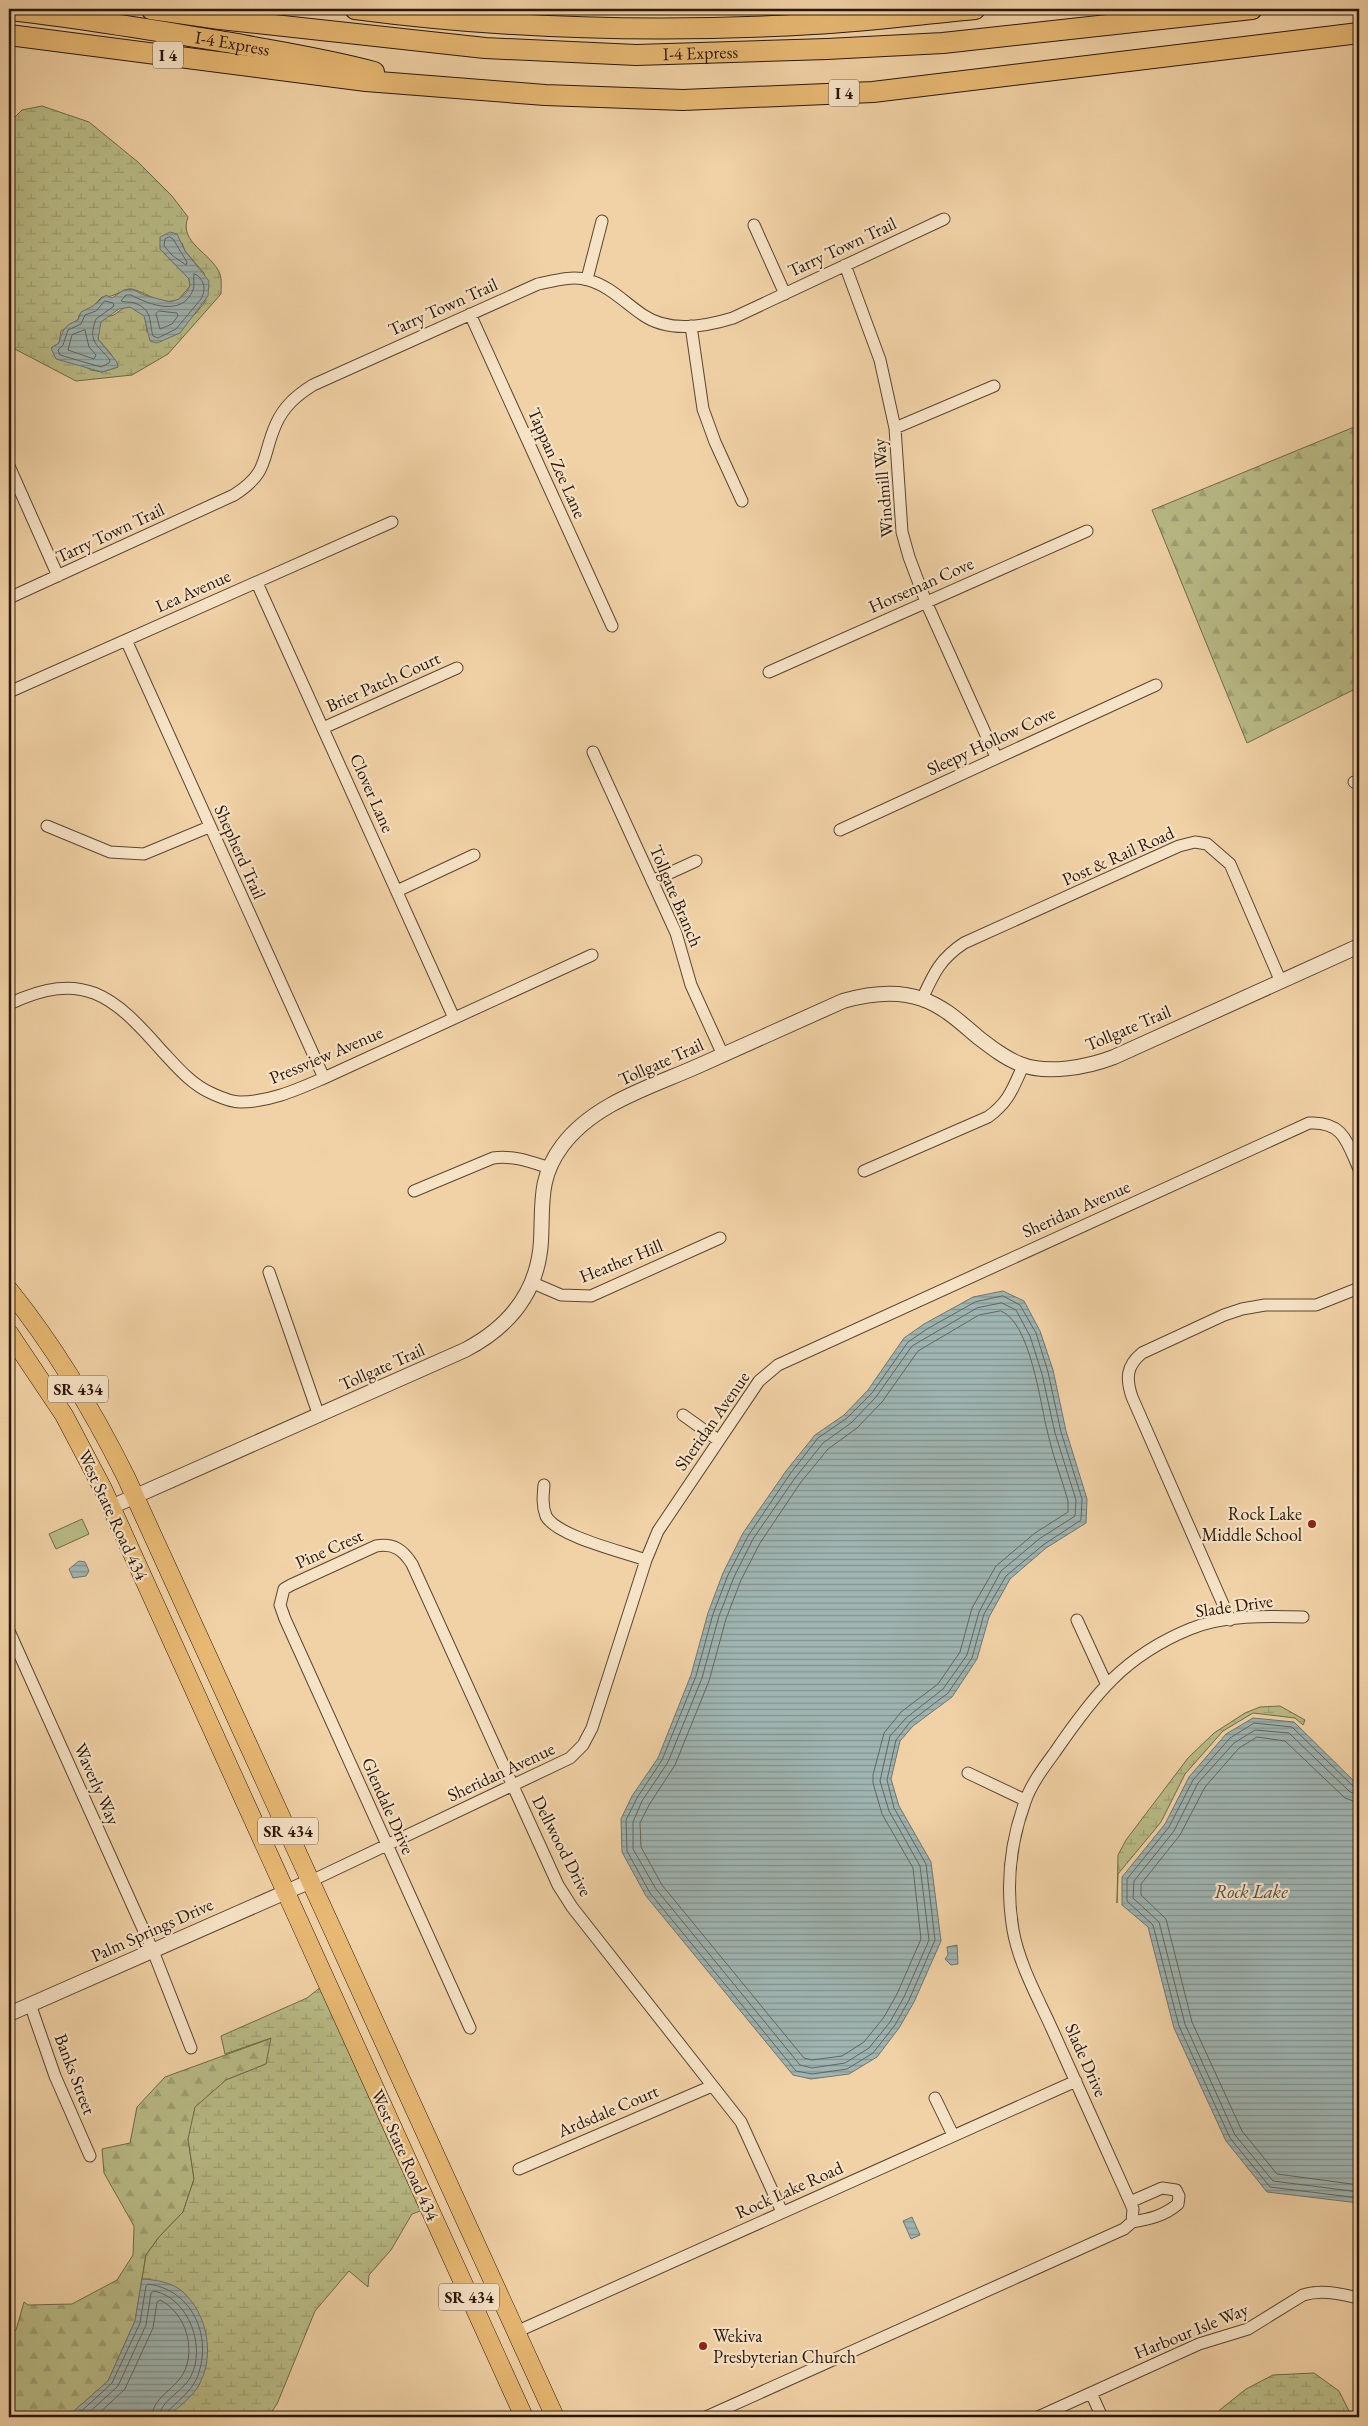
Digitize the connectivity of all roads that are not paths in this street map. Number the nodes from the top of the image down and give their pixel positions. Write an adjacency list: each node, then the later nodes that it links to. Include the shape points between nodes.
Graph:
1 (151, 9): 4 (highway, I-4 Express, via 485,48 636,55 943,43)
2 (355, 9): 3 (highway, via 504,25 666,29 813,24)
3 (975, 9)
4 (1252, 9)
5 (9, 10): 8 (highway, I-4 Express, via 77,18 343,63)
6 (1359, 34): 8 (highway, I 4, via 873,92 683,100)
7 (9, 35): 8 (highway, I 4)
8 (424, 86)
9 (944, 218): 12 (street, Tarry Town Trail)
10 (602, 221): 13 (street)
11 (754, 225): 14 (street)
12 (845, 265): 14 (street, Tarry Town Trail); 18 (street, Windmill Way, via 880,360)
13 (587, 279): 15 (street, Tarry Town Trail, via 538,284); 16 (street, Tarry Town Trail, via 659,324)
14 (785, 294): 16 (street, Tarry Town Trail, via 733,318)
15 (470, 314): 23 (street, Tarry Town Trail, via 313,385 295,397 276,424 265,461 249,485); 27 (street, Tappan Zee Lane)
16 (691, 326): 20 (street, via 703,409)
17 (994, 386): 18 (street)
18 (895, 428): 26 (street, Windmill Way, via 902,532)
19 (9, 466): 23 (street)
20 (742, 501)
21 (392, 522): 24 (street, Lea Avenue)
22 (1087, 530): 26 (street, Horseman Cove)
23 (58, 576): 25 (street, Tarry Town Trail)
24 (257, 583): 28 (street, Lea Avenue); 33 (street, Clover Lane)
25 (9, 598)
26 (926, 602): 30 (street, Horseman Cove); 35 (street, Windmill Way)
27 (612, 626)
28 (126, 640): 32 (street, Lea Avenue); 37 (street, Shepherd Trail)
29 (457, 668): 33 (street, Brier Patch Court)
30 (769, 672)
31 (1156, 686): 35 (street, Sleepy Hollow Cove)
32 (9, 692)
33 (323, 728): 42 (street, Clover Lane)
34 (593, 752): 41 (street, Tollgate Branch)
35 (996, 758): 38 (street, Sleepy Hollow Cove)
36 (47, 826): 37 (street, via 110,852 144,854)
37 (209, 827): 51 (street, Shepherd Trail)
38 (840, 830)
39 (474, 855): 42 (street)
40 (696, 861): 41 (street)
41 (652, 881): 49 (street, Tollgate Branch, via 676,933 691,985)
42 (397, 891): 48 (street, Clover Lane)
43 (1359, 946): 45 (street, Tollgate Trail)
44 (592, 955): 48 (street, Pressview Avenue)
45 (1281, 982): 46 (street, Post & Rail Road, via 1230,864 1207,844 1195,842 1179,846 964,943 937,967); 50 (street, Tollgate Trail, via 1101,1062 1069,1068)
46 (922, 999): 49 (street, Tollgate Trail, via 887,994 864,995); 50 (street, Tollgate Trail, via 943,1009 991,1047)
47 (9, 1004): 51 (street, Pressview Avenue, via 45,989 79,989 100,996 136,1021 193,1082 224,1099 239,1102 263,1100)
48 (454, 1018): 51 (street, Pressview Avenue)
49 (723, 1055): 52 (street, Tollgate Trail, via 596,1114 567,1141)
50 (1023, 1066): 54 (street, via 1011,1094 1001,1108 988,1117)
51 (324, 1078)
52 (550, 1168): 55 (street, via 504,1156); 58 (street, Tollgate Trail, via 540,1205 541,1240)
53 (1359, 1169): 64 (street, Sheridan Avenue, via 1345,1137 1332,1125 1309,1123 778,1365 760,1381)
54 (864, 1171)
55 (414, 1191)
56 (720, 1238): 58 (street, Heather Hill, via 591,1296 561,1295)
57 (269, 1272): 63 (street)
58 (533, 1283): 63 (street, Tollgate Trail, via 525,1299 504,1325 478,1343)
59 (1359, 1288): 73 (street, via 1316,1305 1265,1305 1224,1315 1142,1353 1128,1370 1127,1382 1132,1397)
60 (9, 1290): 66 (main road, SR 434, via 89,1406)
61 (10, 1337): 67 (main road, West State Road 434 / SR 434, via 64,1415)
62 (683, 1415): 64 (street)
63 (319, 1416): 66 (street, Tollgate Trail)
64 (718, 1440): 69 (street, Sheridan Avenue, via 658,1531)
65 (544, 1485): 69 (street, via 543,1505 554,1526)
66 (135, 1496): 67 (street, Tollgate Trail); 80 (main road, SR 434)
67 (111, 1507): 81 (main road, West State Road 434 / SR 434)
68 (397, 1548): 70 (street, Pine Crest, via 387,1544 376,1546 290,1585); 77 (street, Dellwood Drive, via 412,1564)
69 (646, 1560): 77 (street, Sheridan Avenue, via 592,1728 583,1745 570,1758)
70 (281, 1597): 79 (street, Glendale Drive, via 284,1619)
71 (1303, 1617): 73 (street, Slade Drive)
72 (1077, 1620): 75 (street)
73 (1230, 1620): 75 (street, Slade Drive, via 1192,1628 1167,1640 1137,1658)
74 (9, 1631): 82 (street, Waverly Way)
75 (1106, 1683): 78 (street, Slade Drive, via 1060,1745)
76 (968, 1773): 78 (street)
77 (513, 1787): 79 (street, Sheridan Avenue); 88 (street, Dellwood Drive, via 558,1885 572,1907)
78 (1025, 1800): 87 (street, Slade Drive, via 1010,1870 1013,1932)
79 (387, 1845): 80 (street, Sheridan Avenue); 85 (street, Glendale Drive)
80 (311, 1881): 81 (street, Palm Springs Drive); 97 (main road, SR 434)
81 (285, 1892): 82 (street, Palm Springs Drive); 98 (main road, West State Road 434 / SR 434)
82 (153, 1951): 83 (street, Palm Springs Drive); 86 (street, Waverly Way)
83 (30, 2004): 84 (street, Palm Springs Drive); 91 (street, Banks Street, via 55,2076)
84 (9, 2014)
85 (470, 2028)
86 (191, 2048)
87 (1076, 2081): 90 (street, Rock Lake Road); 93 (street, Slade Drive)
88 (712, 2086): 92 (street, Ardsdale Court); 94 (street, Dellwood Drive, via 741,2122)
89 (935, 2098): 90 (street)
90 (953, 2136): 94 (street, Rock Lake Road)
91 (90, 2156)
92 (519, 2169)
93 (1130, 2202): 95 (street, Slade Drive); 95 (street, via 1162,2188 1176,2190 1179,2196 1178,2204 1169,2212)
94 (782, 2212): 97 (street, Rock Lake Road)
95 (1132, 2222): 103 (street, via 1124,2229)
96 (1359, 2298): 99 (street, Harbour Isle Way, via 1327,2292 1303,2295 1248,2329 1199,2344)
97 (516, 2332): 102 (main road, SR 434)
98 (513, 2392): 100 (main road, West State Road 434 / SR 434); 101 (main road)
99 (1091, 2393): 104 (street, Harbour Isle Way); 105 (street)
100 (524, 2417)
101 (536, 2417)
102 (555, 2417)
103 (706, 2417)
104 (1038, 2417)
105 (1102, 2417)

